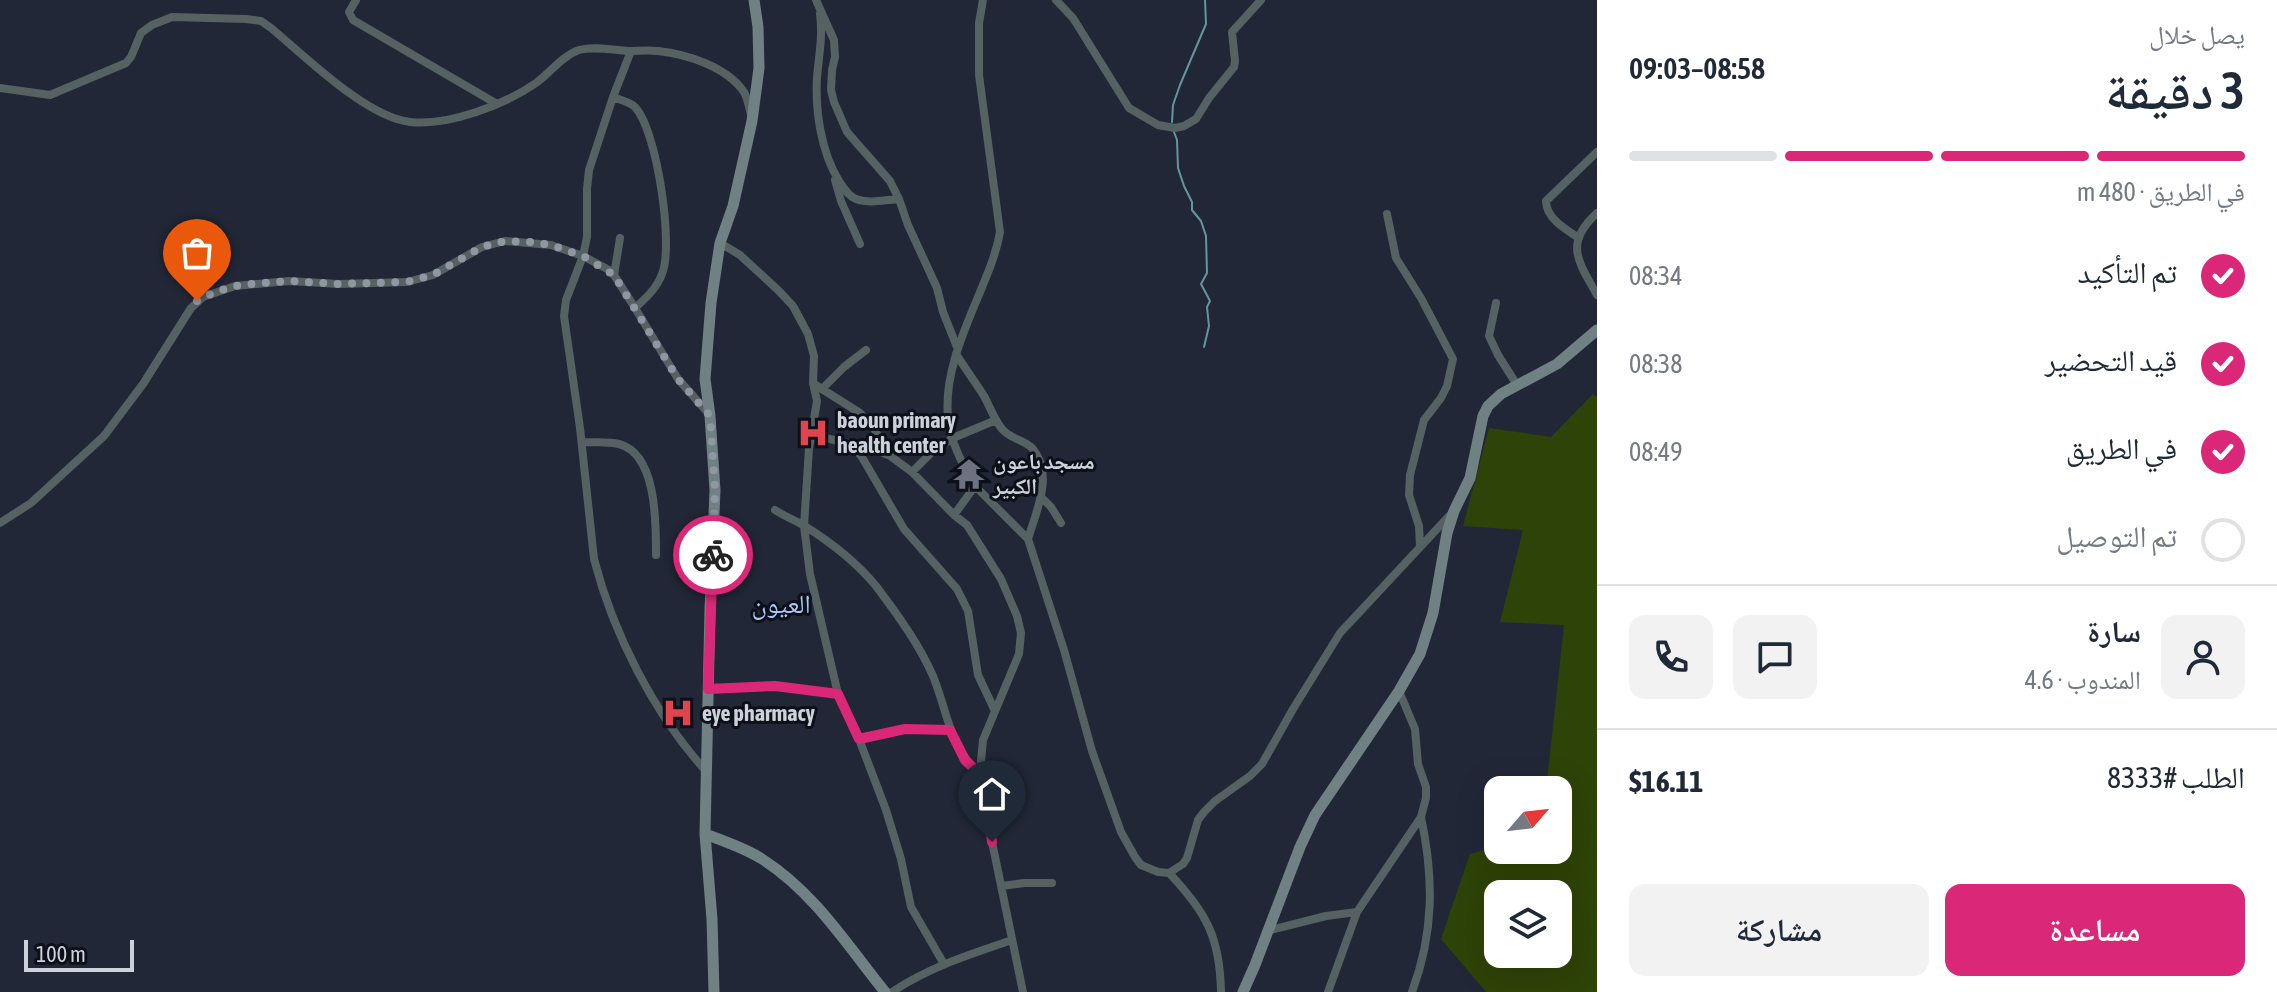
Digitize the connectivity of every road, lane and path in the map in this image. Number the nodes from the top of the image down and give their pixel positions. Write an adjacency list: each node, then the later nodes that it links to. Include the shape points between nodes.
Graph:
1 (356, 0): 10 (street, via 349,12 353,20)
2 (754, 0): 11 (street, via 759,68)
3 (983, 0): 30 (street, via 979,75 1000,232 996,255)
4 (1056, 0): 5 (street, via 1073,18 1129,108 1165,128 1196,119 1234,67 1232,32)
5 (1261, 0)
6 (818, 5): 13 (street, via 822,33 817,102); 14 (street, via 834,40 831,90 847,132)
7 (631, 51): 9 (street); 10 (street, via 580,50); 11 (street, via 664,52 721,72 746,95)
8 (0, 88): 10 (street, via 55,94 126,63 141,33 165,19 246,19 261,21 371,109 400,121 454,118)
9 (613, 97): 21 (street, via 589,170); 25 (street, via 638,111 663,196 665,264 656,287)
10 (497, 104)
11 (752, 121): 19 (street)
12 (1597, 152): 18 (street, via 1546,201 1551,216)
13 (833, 172): 14 (street, via 857,199); 20 (street)
14 (899, 199): 30 (street, via 937,288)
15 (1597, 213): 18 (street)
16 (1387, 214): 51 (street, via 1396,258 1453,359 1447,386 1424,420 1410,475)
17 (620, 238): 22 (street)
18 (1579, 238): 23 (street, via 1576,256)
19 (720, 243): 31 (street, via 793,306 814,356); 34 (street, via 705,379)
20 (860, 244)
21 (583, 256): 22 (street); 38 (street, via 564,316); 47 (street, via 551,245 505,241 407,282 275,282 235,286 203,297 104,436 31,503)
22 (614, 275): 25 (street)
23 (1597, 295)
24 (1496, 303): 32 (street, via 1489,336)
25 (635, 308): 34 (street, via 678,379)
26 (1597, 330): 28 (street)
27 (1597, 337): 28 (street)
28 (1577, 348): 32 (street)
29 (866, 350): 33 (street)
30 (956, 350): 35 (street); 37 (street, via 948,400)
31 (813, 383): 33 (street); 36 (street, via 817,401)
32 (1517, 385): 45 (street, via 1488,406 1470,478)
33 (822, 389): 40 (street, via 860,413)
34 (710, 416): 53 (street, via 715,490)
35 (996, 420): 37 (street); 43 (street, via 1007,434 1033,449 1042,470)
36 (812, 435): 39 (street); 49 (street)
37 (953, 438): 41 (street); 42 (street)
38 (582, 442): 52 (street, via 622,445 644,464 653,501); 59 (street, via 594,559 609,607 665,716)
39 (852, 444): 40 (street); 56 (street, via 904,529 957,589 968,611 978,675)
40 (889, 455): 41 (street)
41 (912, 472): 46 (street)
42 (975, 486): 46 (street); 50 (street)
43 (1041, 497): 48 (street); 50 (street)
44 (775, 510): 49 (street)
45 (1454, 511): 51 (street); 54 (street, via 1427,636)
46 (954, 515): 56 (street, via 967,525 1009,594 1021,633 1019,654)
47 (0, 523)
48 (1061, 523)
49 (804, 526): 55 (street); 57 (street, via 856,565 885,597 925,659)
50 (1028, 539): 63 (street, via 1121,832 1141,865)
51 (1420, 547): 63 (street, via 1340,633 1262,764 1204,812 1187,858)
52 (656, 555)
53 (708, 689): 55 (street, via 775,686); 59 (street)
54 (1399, 691): 61 (street, via 1415,729 1427,793); 67 (street, via 1315,815)
55 (838, 694): 58 (street)
56 (995, 711): 60 (street, via 983,740)
57 (950, 730): 58 (street, via 905,729); 60 (street, via 965,760)
58 (859, 739): 69 (street, via 895,835 911,907)
59 (706, 771): 62 (street)
60 (982, 776): 65 (street)
61 (1421, 817): 66 (street); 77 (street, via 1431,899 1424,956)
62 (705, 834): 70 (street); 71 (street, via 760,857 795,885)
63 (1169, 873): 74 (street, via 1208,923)
64 (1052, 883): 65 (street)
65 (1002, 886): 68 (street)
66 (1357, 912): 67 (street); 76 (street)
67 (1267, 931): 75 (street)
68 (1012, 940): 69 (street); 73 (street)
69 (944, 964): 72 (street)
70 (714, 992)
71 (885, 992)
72 (892, 992)
73 (1023, 992)
74 (1221, 992)
75 (1243, 992)
76 (1328, 992)
77 (1412, 992)

